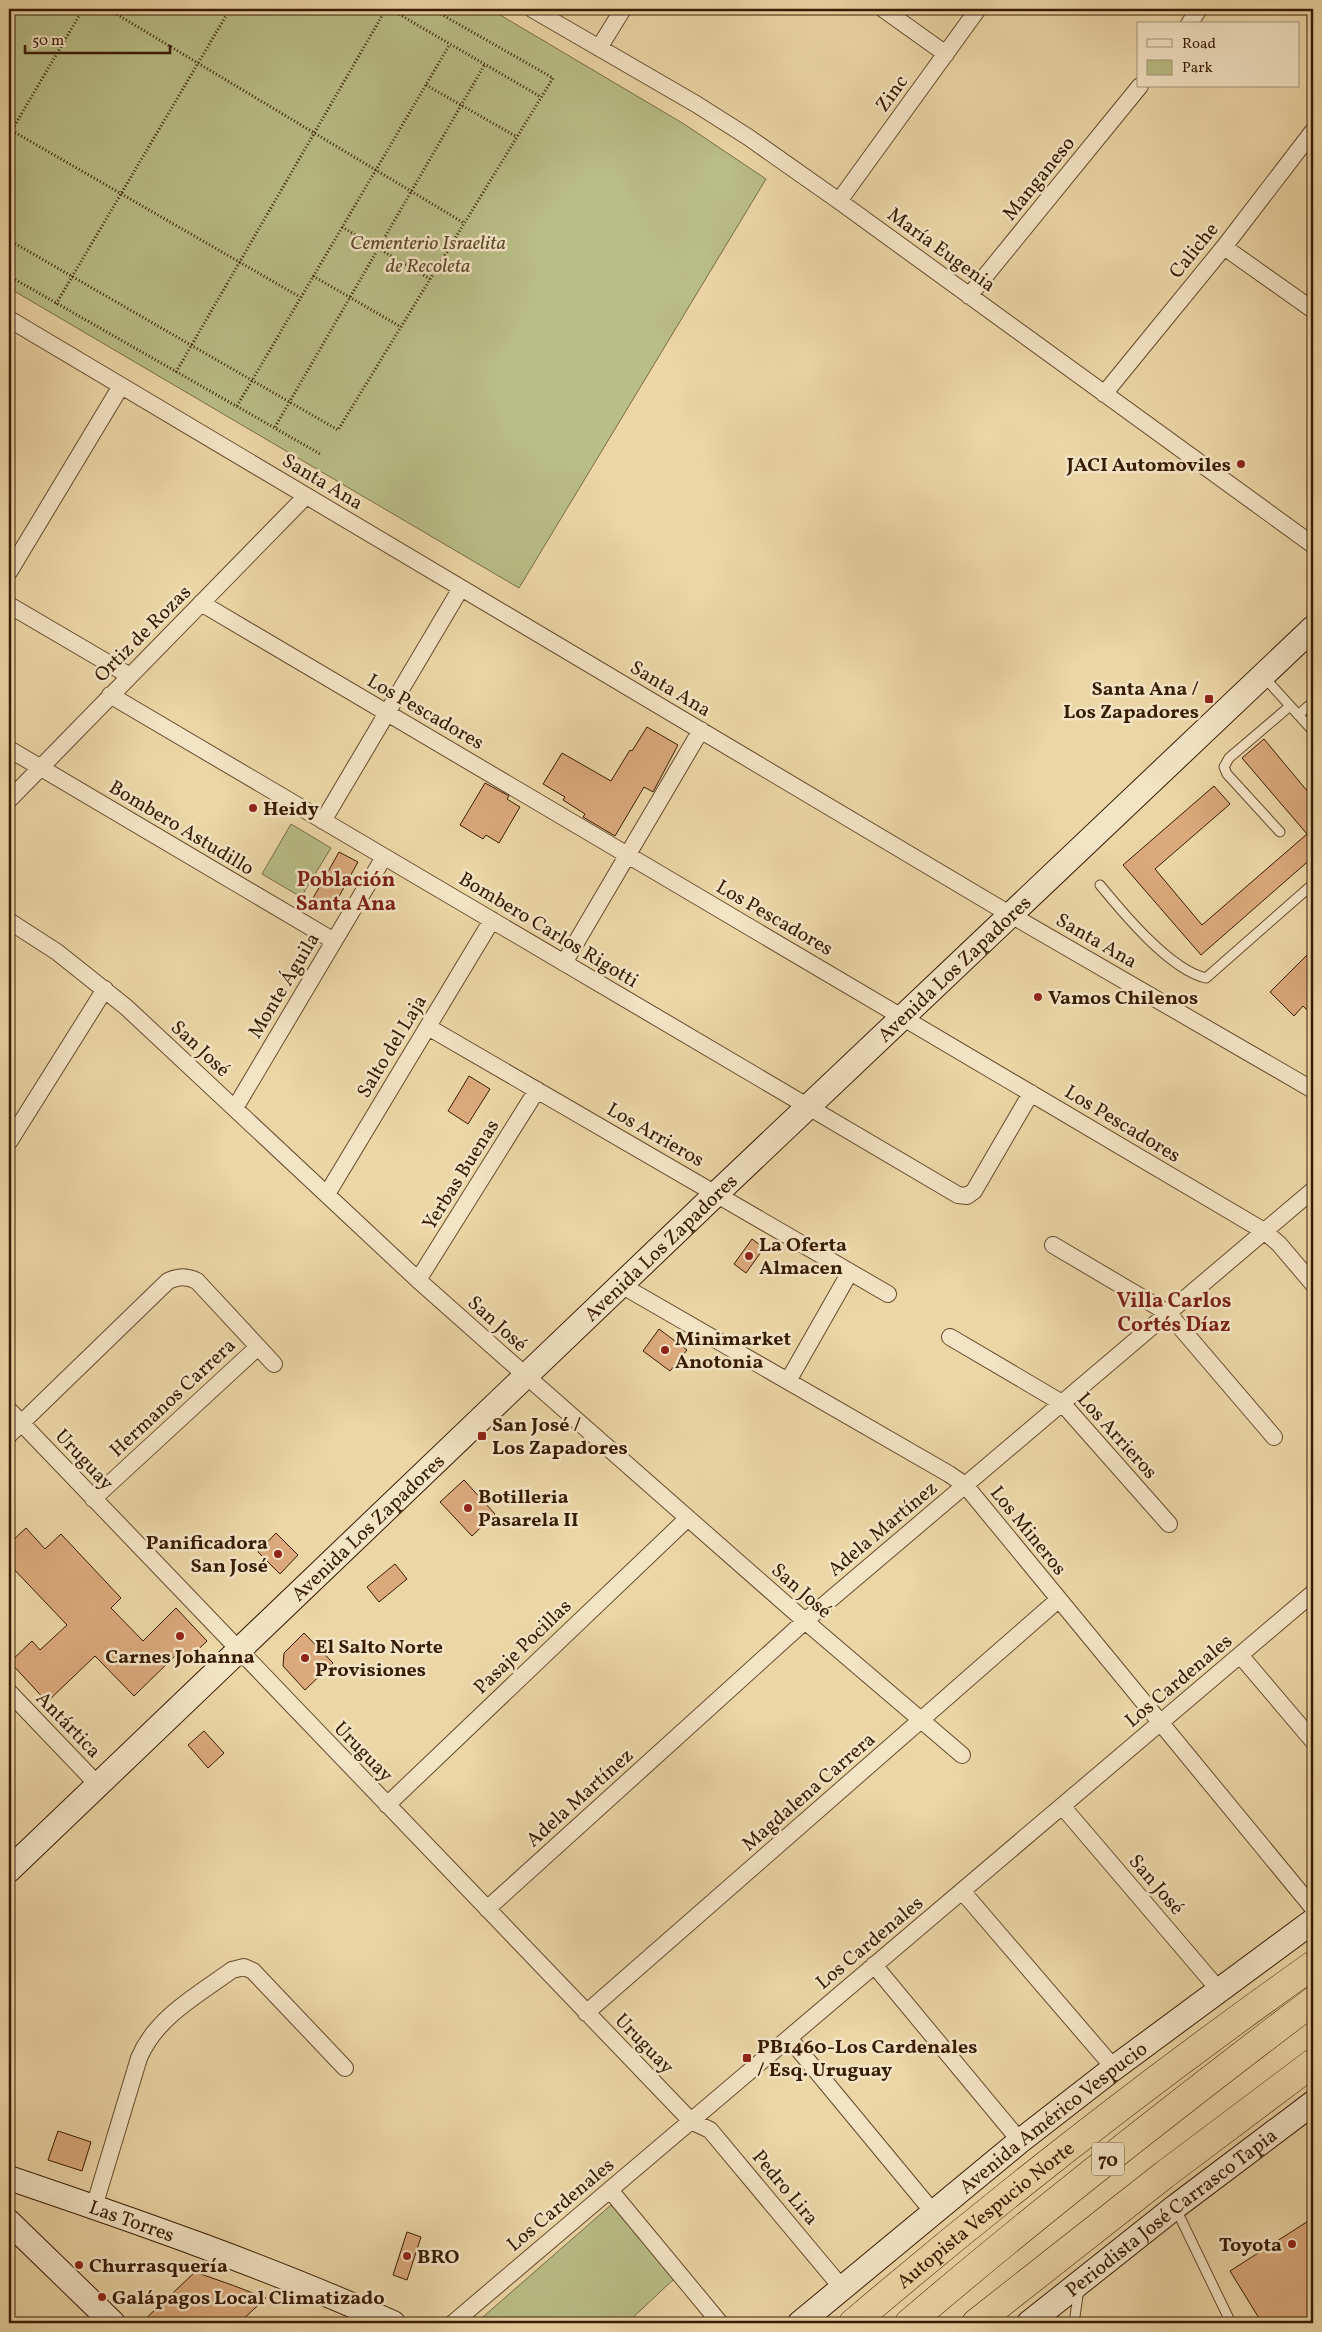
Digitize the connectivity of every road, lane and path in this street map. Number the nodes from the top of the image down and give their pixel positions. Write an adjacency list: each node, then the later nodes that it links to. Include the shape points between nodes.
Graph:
1 (83, 9): 24 (path)
2 (108, 9): 18 (path)
3 (188, 9): 13 (path)
4 (230, 9): 18 (path)
5 (386, 9): 26 (path)
6 (390, 9): 15 (path)
7 (432, 9): 22 (path, via 553,78)
8 (532, 9): 16 (street, María Eugenia)
9 (623, 9): 16 (street)
10 (883, 9): 17 (street)
11 (978, 9): 17 (street, Zinc)
12 (1199, 9): 14 (street)
13 (197, 14)
14 (1190, 22)
15 (450, 44): 19 (path); 20 (path)
16 (599, 48): 32 (street, María Eugenia, via 723,120)
17 (946, 54): 32 (street, Zinc)
18 (198, 63): 26 (path); 31 (path)
19 (485, 64): 22 (path); 23 (path)
20 (426, 85): 23 (path); 29 (path)
21 (1138, 88): 43 (street, Manganeso)
22 (541, 97): 28 (path)
23 (461, 105): 28 (path); 30 (path)
24 (10, 130): 27 (path); 31 (path)
25 (1313, 131): 36 (street, Caliche)
26 (314, 133): 29 (path); 38 (path)
27 (9, 135)
28 (517, 137): 33 (path)
29 (376, 170): 30 (path); 34 (path)
30 (411, 191): 33 (path); 37 (path)
31 (121, 194): 38 (path); 40 (path)
32 (839, 201): 43 (street, María Eugenia)
33 (464, 223): 42 (path)
34 (342, 227): 37 (path); 41 (path)
35 (9, 240): 40 (path)
36 (1224, 247): 47 (street); 54 (street, Caliche)
37 (378, 249): 42 (path); 45 (path)
38 (240, 262): 44 (path); 50 (path)
39 (9, 276): 46 (path)
40 (73, 276): 46 (path); 50 (path)
41 (313, 276): 44 (path); 45 (path)
42 (430, 279): 49 (path)
43 (969, 296): 54 (street, María Eugenia)
44 (300, 297): 52 (path)
45 (350, 297): 49 (path); 55 (path)
46 (56, 304): 51 (path)
47 (1313, 310)
48 (9, 321): 53 (street, Santa Ana)
49 (401, 327): 55 (path, via 338,430)
50 (192, 345): 51 (path); 52 (path)
51 (176, 372): 56 (path)
52 (252, 380): 55 (path); 56 (path)
53 (121, 386): 59 (street, Santa Ana); 61 (street)
54 (1104, 394): 60 (street, María Eugenia)
55 (290, 402): 57 (path)
56 (237, 406): 57 (path)
57 (275, 427): 58 (path)
58 (322, 455)
59 (306, 496): 62 (street, Santa Ana); 63 (street, Ortiz de Rozas)
60 (1313, 545)
61 (9, 572)
62 (461, 588): 71 (street); 73 (street, Santa Ana)
63 (201, 603): 67 (street, Ortiz de Rozas); 71 (street, Los Pescadores)
64 (9, 604): 67 (street)
65 (1313, 628): 66 (main road, Avenida Los Zapadores)
66 (1262, 675): 70 (lane); 84 (main road, Avenida Los Zapadores)
67 (130, 676): 68 (street, Ortiz de Rozas)
68 (110, 695): 76 (street, Ortiz de Rozas); 78 (street, Bombero Carlos Rigotti)
69 (1313, 702): 72 (lane)
70 (1290, 706): 72 (lane); 79 (lane, via 1229,758 1224,767)
71 (387, 713): 78 (street); 80 (street, Los Pescadores)
72 (1298, 715): 74 (lane)
73 (701, 730): 80 (street); 84 (street, Santa Ana)
74 (1313, 731)
75 (9, 749): 76 (street, Bombero Astudillo)
76 (39, 767): 77 (street, Ortiz de Rozas); 87 (street, Bombero Astudillo)
77 (9, 800)
78 (323, 821): 81 (street, Bombero Carlos Rigotti)
79 (1280, 832)
80 (627, 855): 88 (street); 90 (street, Los Pescadores)
81 (384, 857): 85 (street, Bombero Carlos Rigotti); 87 (street, Monte Águila)
82 (1313, 884): 83 (lane, via 1206,978 1192,975 1137,930)
83 (1100, 885)
84 (1011, 915): 90 (main road, Avenida Los Zapadores); 93 (street, Santa Ana)
85 (492, 920): 88 (street, Bombero Carlos Rigotti); 91 (street, Salto del Laja)
86 (9, 921): 89 (street, San José)
87 (334, 941): 96 (street, Monte Águila)
88 (564, 963): 95 (street, Bombero Carlos Rigotti)
89 (105, 989): 96 (street, San José); 97 (street)
90 (903, 1017): 94 (street, Los Pescadores); 95 (main road, Avenida Los Zapadores)
91 (428, 1026): 92 (street, Los Arrieros); 99 (street, Salto del Laja)
92 (537, 1090): 100 (street, Los Arrieros); 104 (street, Yerbas Buenas)
93 (1313, 1090)
94 (1031, 1093): 95 (street, Bombero Carlos Rigotti, via 974,1191 967,1196 958,1195); 101 (street, Los Pescadores)
95 (809, 1107): 100 (main road, Avenida Los Zapadores)
96 (235, 1108): 99 (street, San José)
97 (9, 1142)
98 (1313, 1190): 101 (street, Adela Martínez)
99 (327, 1194): 104 (street, San José)
100 (716, 1194): 103 (street, Los Arrieros); 106 (main road, Avenida Los Zapadores)
101 (1264, 1231): 105 (street, Los Pescadores); 108 (street, Adela Martínez)
102 (1053, 1245): 108 (street)
103 (850, 1272): 107 (street, Los Arrieros); 113 (street)
104 (418, 1280): 112 (street, San José)
105 (1313, 1284)
106 (622, 1286): 112 (main road, Avenida Los Zapadores); 113 (street, Los Mineros)
107 (888, 1294)
108 (1168, 1313): 114 (street, Adela Martínez); 118 (street)
109 (950, 1336): 114 (street, Los Arrieros)
110 (258, 1347): 111 (street, Hermanos Carrera); 116 (street, Hermanos Carrera, via 197,1281 176,1278 168,1281); 120 (street, Hermanos Carrera)
111 (274, 1364)
112 (526, 1376): 121 (street, San José); 126 (main road, Avenida Los Zapadores)
113 (788, 1381): 119 (street, Los Mineros)
114 (1062, 1403): 119 (street, Adela Martínez); 122 (street, Los Arrieros)
115 (9, 1410): 116 (street, Uruguay)
116 (21, 1423): 117 (street); 120 (street, Uruguay)
117 (9, 1435)
118 (1274, 1436)
119 (965, 1485): 124 (street, Los Mineros); 125 (street, Adela Martínez)
120 (93, 1499): 126 (street, Uruguay)
121 (688, 1518): 125 (street, San José); 134 (street, Pasaje Pocillas)
122 (1169, 1524)
123 (1313, 1593): 127 (street, Los Cardenales)
124 (1058, 1600): 129 (street, Magdalena Carrera); 130 (street, Los Mineros)
125 (805, 1621): 129 (street, San José); 139 (street, Adela Martínez)
126 (238, 1651): 133 (main road, Avenida Los Zapadores); 134 (street, Uruguay)
127 (1240, 1655): 130 (street, Los Cardenales); 131 (street)
128 (9, 1692): 133 (street, Antártica)
129 (921, 1720): 132 (street, San José); 145 (street, Magdalena Carrera)
130 (1160, 1722): 135 (street, Los Cardenales); 138 (street, Los Mineros)
131 (1313, 1741)
132 (962, 1755)
133 (98, 1785): 136 (main road, Avenida Los Zapadores)
134 (387, 1805): 139 (street, Uruguay)
135 (1062, 1806): 137 (street, Los Cardenales); 143 (street, San José)
136 (9, 1870)
137 (962, 1891): 141 (street, Los Cardenales); 149 (street)
138 (1313, 1908)
139 (487, 1909): 145 (street, Uruguay)
140 (1313, 1921): 143 (main road, Avenida Américo Vespucio)
141 (874, 1965): 146 (street, Los Cardenales); 152 (street)
142 (1313, 1965): 166 (highway, Autopista Vespucio Norte, via 1078,2140)
143 (1220, 1990): 149 (main road, Avenida Américo Vespucio)
144 (1313, 2001): 167 (highway, 70, via 1007,2239)
145 (586, 2013): 151 (street, Uruguay)
146 (789, 2038): 151 (street, Los Cardenales); 157 (street)
147 (1313, 2063): 168 (highway, 70)
148 (345, 2068): 155 (street, via 253,1971 244,1966 232,1970 164,2020 146,2041)
149 (1114, 2068): 152 (main road, Avenida Américo Vespucio)
150 (1313, 2105): 156 (main road, Periodista José Carrasco Tapia)
151 (691, 2121): 154 (street, Los Cardenales); 160 (street, Pedro Lira, via 710,2130)
152 (1020, 2141): 157 (main road, Avenida Américo Vespucio)
153 (9, 2178): 155 (main road, Las Torres)
154 (610, 2190): 163 (street, Los Cardenales); 164 (street)
155 (94, 2207): 161 (main road, Las Torres, via 248,2263)
156 (1175, 2207): 159 (main road, Periodista José Carrasco Tapia); 171 (lane)
157 (933, 2212): 160 (main road, Avenida Américo Vespucio)
158 (9, 2222): 162 (main road)
159 (1080, 2282): 169 (main road, Periodista José Carrasco Tapia); 170 (lane)
160 (842, 2288): 165 (main road, Avenida Américo Vespucio)
161 (386, 2322)
162 (113, 2323)
163 (453, 2323)
164 (720, 2323)
165 (800, 2323)
166 (853, 2323)
167 (909, 2323)
168 (976, 2323)
169 (1029, 2323)
170 (1074, 2323)
171 (1231, 2323)

